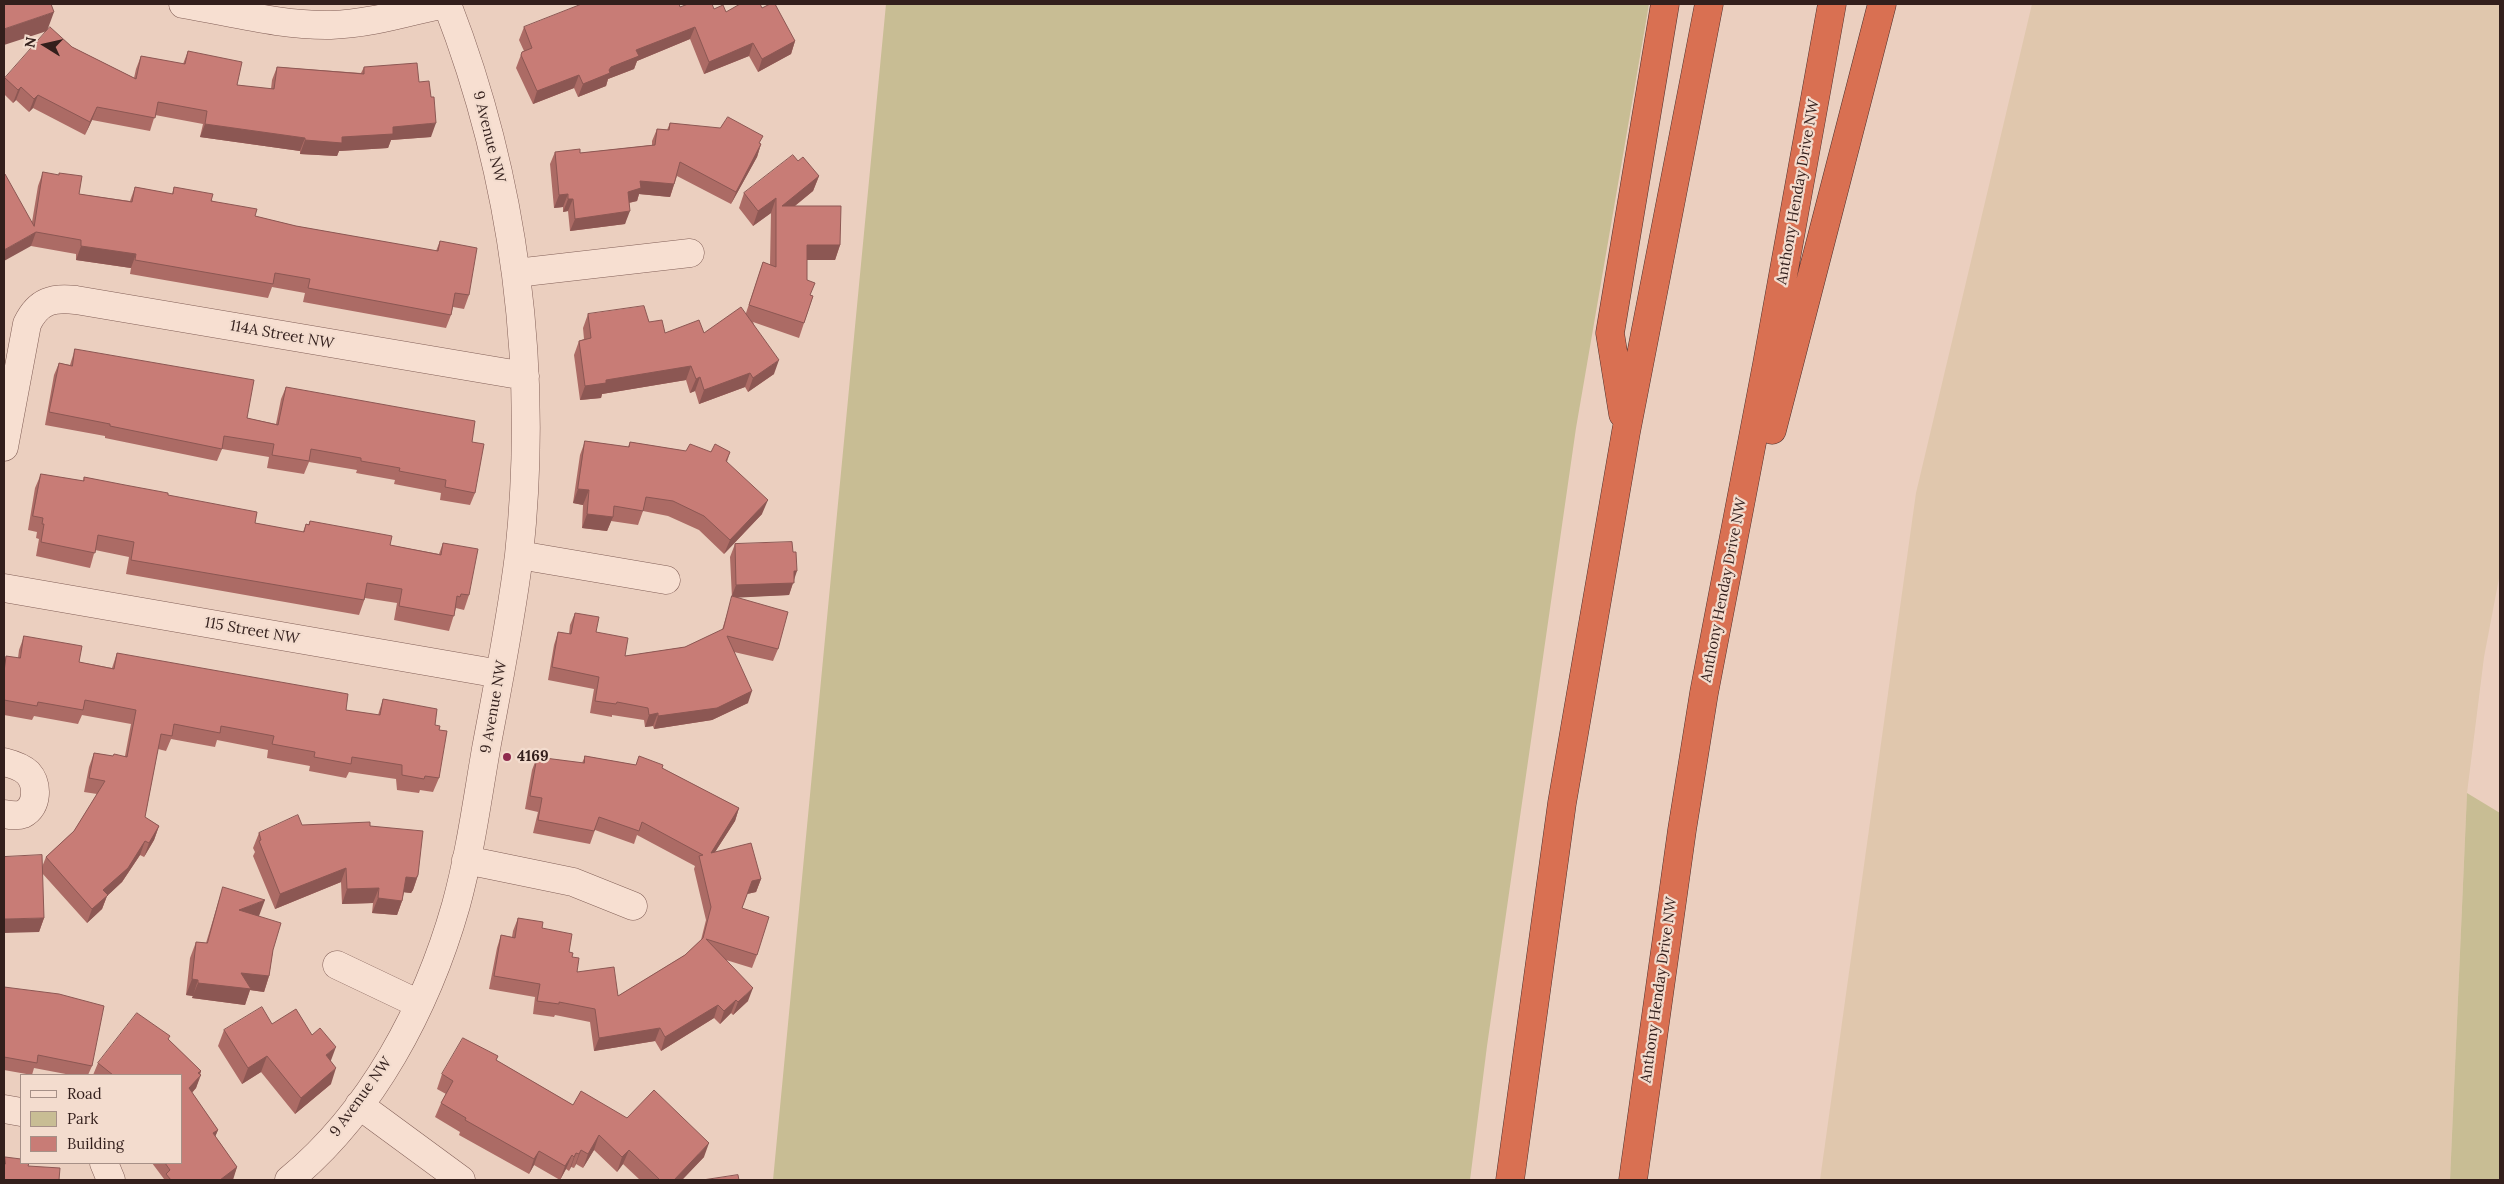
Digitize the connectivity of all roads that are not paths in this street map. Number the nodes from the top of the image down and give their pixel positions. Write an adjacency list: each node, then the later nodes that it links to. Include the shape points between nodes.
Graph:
1 (183, 4): 2 (street, via 313,25 373,21)
2 (445, 4): 8 (street, 9 Avenue NW, via 475,81 492,140)
3 (1664, 4): 10 (highway, via 1610,333)
4 (1709, 4): 10 (highway)
5 (1832, 4): 16 (highway, Anthony Henday Drive NW, via 1766,373)
6 (1882, 4): 16 (highway)
7 (690, 253): 8 (street)
8 (516, 273): 9 (street, 9 Avenue NW)
9 (525, 376): 11 (street, 114A Street NW, via 76,300 53,299 40,305 31,315 24,335); 12 (street, 9 Avenue NW, via 526,465)
10 (1626, 432): 30 (highway, via 1562,803)
11 (4, 447)
12 (519, 554): 13 (street); 15 (street, 9 Avenue NW)
13 (666, 580)
14 (4, 588): 15 (street, 115 Street NW)
15 (500, 674): 19 (street, 9 Avenue NW)
16 (1704, 693): 31 (highway, Anthony Henday Drive NW)
17 (4, 762): 18 (street, via 28,773 34,783 35,795 31,807 23,814)
18 (4, 814)
19 (466, 860): 20 (street, via 573,882); 22 (street, 9 Avenue NW, via 445,941)
20 (633, 906)
21 (337, 965): 22 (street)
22 (419, 1004): 23 (street, 9 Avenue NW, via 386,1065)
23 (359, 1105): 28 (street, 9 Avenue NW, via 327,1144); 29 (street)
24 (4, 1109): 25 (street)
25 (20, 1112)
26 (104, 1164): 27 (street)
27 (112, 1180)
28 (290, 1180)
29 (461, 1180)
30 (1510, 1180)
31 (1634, 1180)

